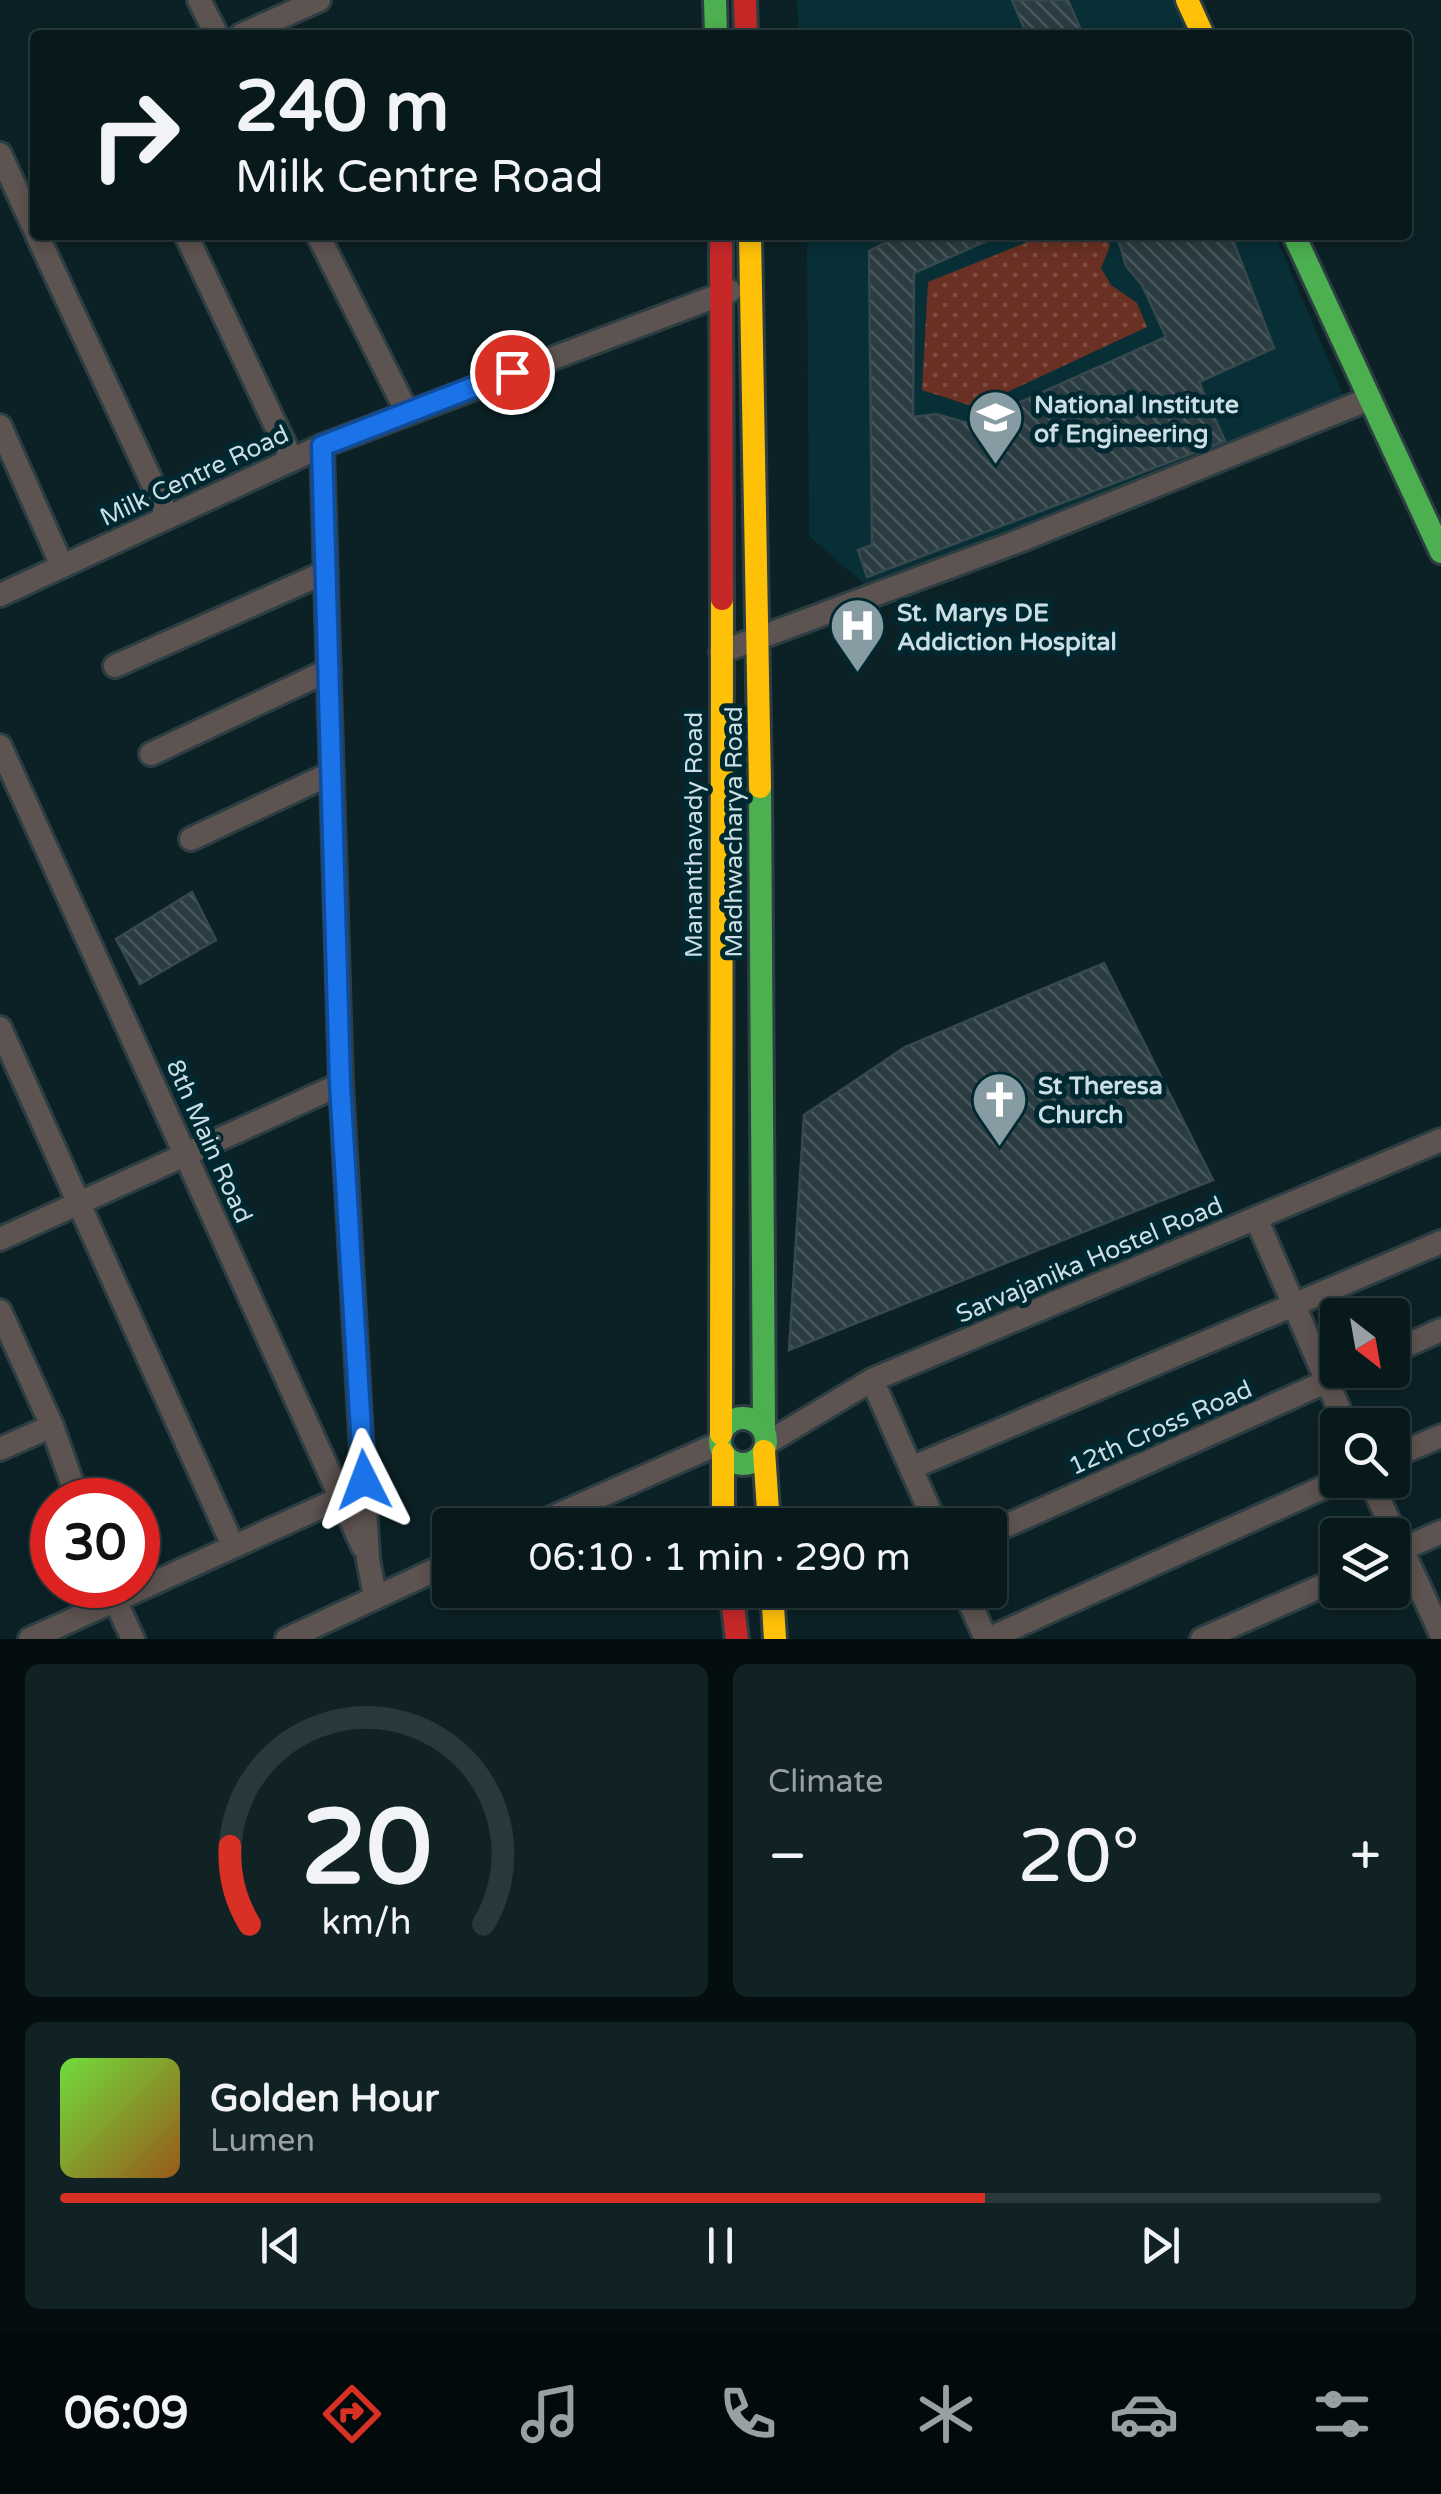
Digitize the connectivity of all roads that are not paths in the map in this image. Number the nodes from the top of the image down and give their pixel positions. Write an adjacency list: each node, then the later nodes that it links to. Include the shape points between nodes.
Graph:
1 (199, 0): 6 (street)
2 (319, 0): 7 (street)
3 (715, 0): 8 (main road)
4 (746, 0): 9 (main road)
5 (1187, 0): 10 (main road)
6 (214, 30)
7 (252, 30)
8 (716, 30)
9 (746, 30)
10 (1201, 30)
11 (0, 154): 12 (street)
12 (30, 219)
13 (40, 240): 26 (street)
14 (188, 240): 25 (street)
15 (321, 240): 22 (street)
16 (721, 240): 20 (main road, Mananthavady Road)
17 (750, 240): 19 (main road, Madhwacharya Road)
18 (1296, 240): 21 (main road)
19 (751, 285): 20 (street, Milk Centre Road); 31 (main road, Madhwacharya Road)
20 (722, 294): 22 (street, Milk Centre Road); 32 (main road, Mananthavady Road)
21 (1369, 399): 27 (main road); 31 (street)
22 (408, 412): 24 (street, Milk Centre Road)
23 (0, 426): 28 (street)
24 (322, 446): 25 (street, Milk Centre Road); 29 (street)
25 (292, 460): 26 (street, Milk Centre Road)
26 (168, 517): 28 (street, Milk Centre Road)
27 (1441, 552)
28 (62, 566): 30 (street, Milk Centre Road)
29 (326, 572): 33 (street); 34 (street)
30 (0, 595)
31 (759, 638): 32 (street); 56 (main road, Madhwacharya Road)
32 (721, 652): 57 (main road, Mananthavady Road)
33 (116, 666)
34 (329, 670): 36 (street); 37 (street)
35 (0, 746): 42 (street, 8th Main Road)
36 (151, 754)
37 (332, 773): 38 (street); 40 (street)
38 (191, 840)
39 (0, 1028): 43 (street)
40 (340, 1084): 42 (street); 72 (street)
41 (1441, 1140): 44 (street, Sarvajanika Hostel Road)
42 (186, 1154): 43 (street); 63 (street, 8th Main Road)
43 (79, 1203): 45 (street); 70 (street)
44 (1256, 1218): 47 (street); 52 (street, Sarvajanika Hostel Road)
45 (0, 1239)
46 (1441, 1242): 47 (street)
47 (1295, 1307): 51 (street); 60 (street)
48 (0, 1311): 54 (street)
49 (1441, 1330): 50 (street)
50 (1410, 1344)
51 (1320, 1363)
52 (872, 1380): 56 (street, Sarvajanika Hostel Road); 60 (street)
53 (1320, 1385): 68 (street, 12th Cross Road)
54 (52, 1426): 58 (street); 61 (street)
55 (1441, 1436): 59 (street)
56 (765, 1441): 57 (main road, via 754,1461 740,1464); 57 (main road, via 754,1420 740,1417 728,1423); 66 (main road, Madhwacharya Road)
57 (721, 1443): 64 (street); 65 (main road, Mananthavady Road)
58 (0, 1449)
59 (1410, 1449)
60 (911, 1468): 67 (street)
61 (70, 1478)
62 (1320, 1489): 89 (street)
63 (340, 1498): 70 (street); 72 (street, 8th Main Road)
64 (574, 1508)
65 (723, 1508)
66 (767, 1508)
67 (929, 1508)
68 (1007, 1525)
69 (1441, 1532): 71 (street)
70 (234, 1546): 74 (street)
71 (1410, 1546)
72 (368, 1560): 77 (street)
73 (432, 1571): 77 (street)
74 (160, 1574)
75 (1410, 1576): 83 (street)
76 (1320, 1586): 90 (street)
77 (375, 1596): 86 (street)
78 (85, 1608): 84 (street)
79 (118, 1608): 85 (street)
80 (733, 1608): 87 (main road)
81 (773, 1608): 88 (main road)
82 (972, 1608): 89 (street)
83 (1441, 1634)
84 (30, 1639)
85 (133, 1639)
86 (287, 1639)
87 (737, 1639)
88 (776, 1639)
89 (987, 1639)
90 (1202, 1639)

